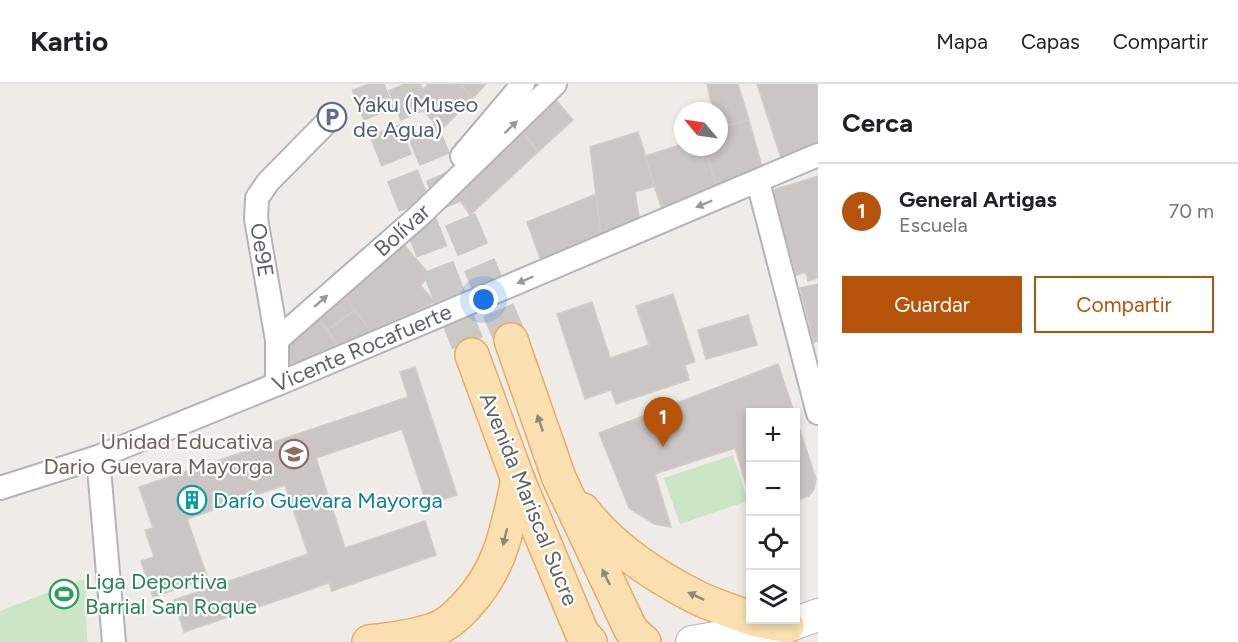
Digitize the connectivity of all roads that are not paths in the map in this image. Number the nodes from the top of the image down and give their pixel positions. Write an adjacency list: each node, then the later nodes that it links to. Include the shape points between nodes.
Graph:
1 (523, 84): 6 (street, via 422,205)
2 (555, 84): 6 (street, Bolívar, one-way to 2)
3 (332, 117): 7 (street, Oe9E, via 257,198 256,219)
4 (818, 155): 5 (street, Vicente Rocafuerte)
5 (758, 182): 10 (street, Vicente Rocafuerte, one-way to 10); 11 (street)
6 (419, 216): 7 (street, Bolívar, one-way to 6)
7 (277, 340): 10 (street)
8 (511, 340): 13 (main road, Avenida Mariscal Sucre, one-way to 8)
9 (472, 355): 14 (main road, Avenida Mariscal Sucre)
10 (277, 384): 12 (street, Vicente Rocafuerte)
11 (818, 413)
12 (98, 457): 15 (street, Vicente Rocafuerte); 20 (street)
13 (559, 478): 16 (main road, one-way to 13, via 695,597 628,554 594,524); 18 (main road, Avenida Mariscal Sucre, one-way to 13)
14 (518, 480): 19 (main road, Avenida Mariscal Sucre); 21 (main road, one-way to 21, via 503,543 481,591 457,616 434,630)
15 (0, 488)
16 (746, 616)
17 (810, 617): 22 (main road)
18 (638, 636)
19 (586, 638)
20 (114, 642)
21 (369, 642)
22 (692, 642)

